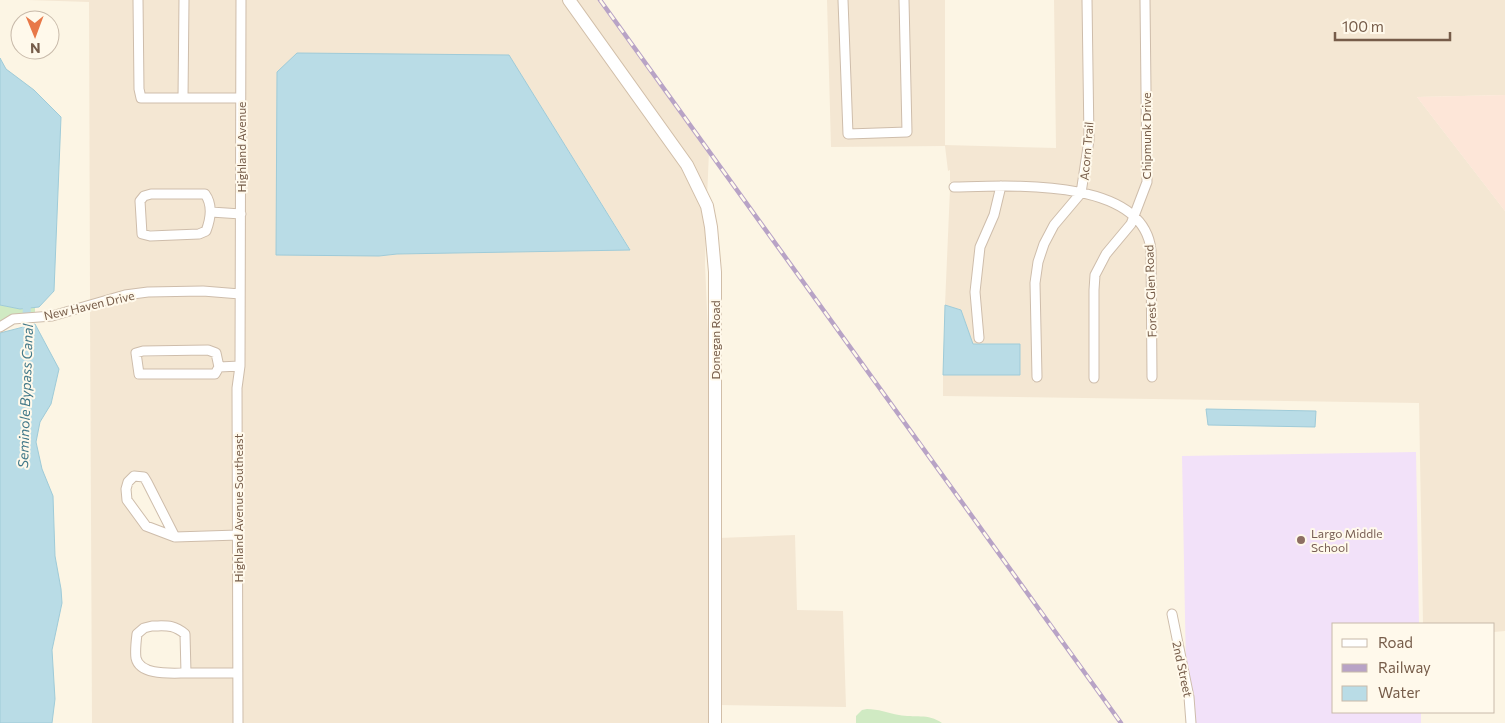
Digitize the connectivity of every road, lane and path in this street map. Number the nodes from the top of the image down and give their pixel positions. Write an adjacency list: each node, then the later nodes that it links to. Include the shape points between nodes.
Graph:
1 (138, 0): 9 (street, via 141,98)
2 (184, 0): 9 (street)
3 (241, 0): 10 (street, Highland Avenue)
4 (569, 0): 31 (street, Donegan Road, via 687,165 706,206 711,227 715,272)
5 (843, 0): 6 (street, via 848,134 907,132)
6 (904, 0)
7 (1087, 0): 13 (street, Acorn Trail, via 1089,140)
8 (1145, 0): 16 (street, Chipmunk Drive, via 1147,182)
9 (183, 98): 10 (street)
10 (240, 98): 15 (street, Highland Avenue)
11 (1001, 186): 12 (street, Forest Glen Road); 13 (street, Forest Glen Road, via 1031,186); 19 (street, via 996,210 980,247 976,269)
12 (954, 187)
13 (1082, 193): 16 (street, Forest Glen Road, via 1109,200); 22 (street, Acorn Trail, via 1054,225 1038,262 1035,294)
14 (211, 212): 14 (street, via 210,201 205,194 144,196 140,202 142,234 200,234 206,231); 15 (street)
15 (241, 214): 17 (street, Highland Avenue)
16 (1135, 216): 23 (street, Forest Glen Road, via 1150,244); 24 (street, Chipmunk Drive, via 1101,261 1095,275)
17 (240, 294): 18 (street, New Haven Drive, via 203,291 125,295 52,316 13,319); 20 (street, Highland Avenue Southeast)
18 (0, 327)
19 (979, 338)
20 (240, 366): 21 (street); 25 (street, Highland Avenue Southeast)
21 (219, 367): 21 (street, via 216,353 208,350 136,353 139,374 215,374)
22 (1037, 377)
23 (1152, 377)
24 (1094, 378)
25 (238, 535): 26 (street); 29 (street, Highland Avenue Southeast)
26 (175, 537): 26 (street, via 144,477 134,476 128,482 127,500 146,526)
27 (1172, 614): 32 (street, 2nd Street)
28 (186, 673): 28 (street, via 185,634 177,628 152,626 136,634 136,660 142,667 150,672); 29 (street)
29 (238, 673): 30 (street, Highland Avenue Southeast)
30 (238, 723)
31 (715, 723)
32 (1191, 723)

